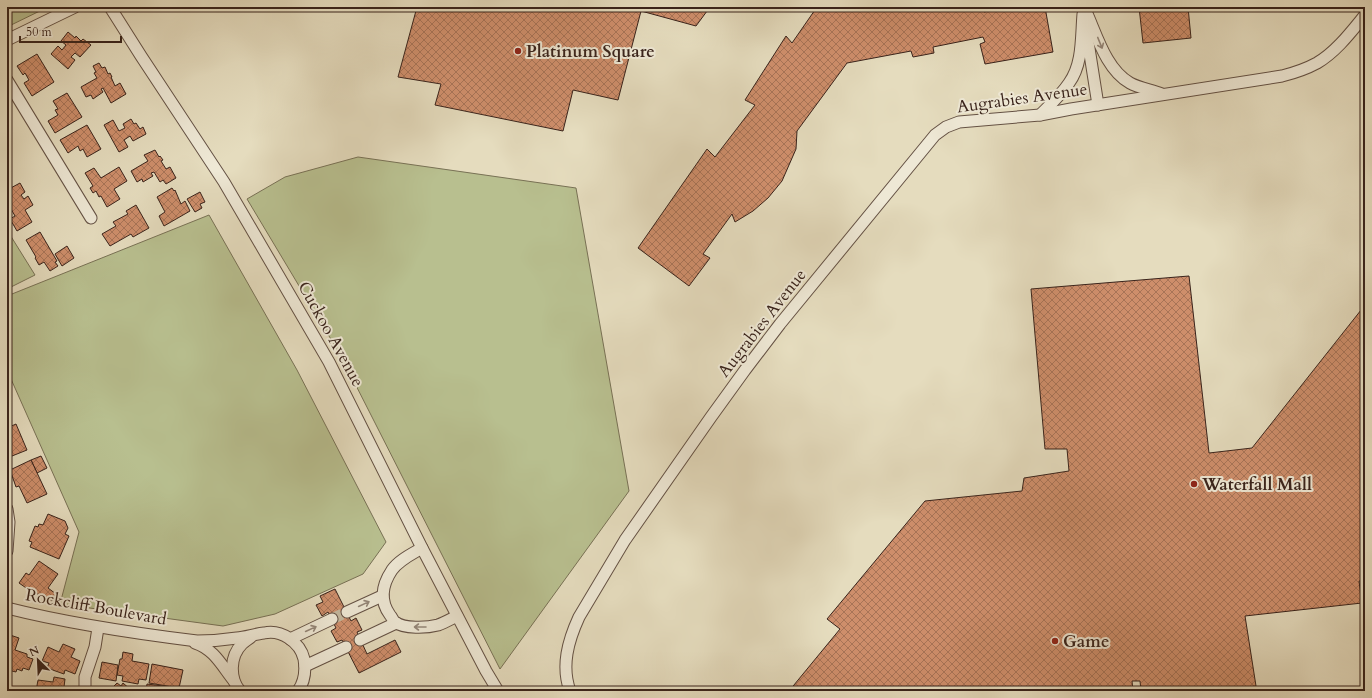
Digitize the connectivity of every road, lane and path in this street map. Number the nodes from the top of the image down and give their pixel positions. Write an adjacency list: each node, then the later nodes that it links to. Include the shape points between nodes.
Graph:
1 (75, 7): 5 (street)
2 (110, 7): 12 (street, Cuckoo Avenue, via 224,182 330,362)
3 (1083, 9): 7 (street, one-way to 7, via 1112,67 1130,83); 8 (street); 9 (street, via 1080,55 1076,69 1070,82)
4 (1365, 15): 7 (street, via 1332,52 1304,69 1282,76)
5 (7, 40)
6 (7, 80): 10 (street)
7 (1165, 94): 8 (street, Augrabies Avenue)
8 (1098, 104): 9 (street, Augrabies Avenue)
9 (1040, 115): 32 (street, Augrabies Avenue, via 959,122 946,127 900,176 745,370 625,540 574,629 566,659)
10 (91, 218)
11 (7, 509): 13 (street, via 10,522)
12 (422, 548): 14 (street, via 393,568 385,582); 17 (street, Cuckoo Avenue)
13 (7, 551)
14 (382, 596): 16 (street, one-way to 14); 19 (street, via 386,610)
15 (7, 608): 20 (street, Rockcliff Boulevard)
16 (347, 612)
17 (457, 616): 19 (street, one-way to 19, via 439,625 424,628); 31 (street, Cuckoo Avenue)
18 (332, 619): 23 (street, one-way to 18)
19 (396, 623): 24 (street)
20 (98, 628): 22 (street, Rockcliff Boulevard); 28 (street, via 85,677)
21 (253, 636): 22 (street, via 206,641); 23 (street, via 265,632 278,633); 27 (street, via 242,643 234,657)
22 (179, 638): 27 (street, via 203,646 215,655)
23 (290, 639): 26 (street, via 298,646)
24 (360, 640)
25 (346, 647): 26 (street)
26 (305, 666): 30 (street, via 305,676)
27 (234, 681): 29 (street)
28 (85, 691)
29 (240, 691)
30 (298, 691)
31 (498, 691)
32 (570, 691)

